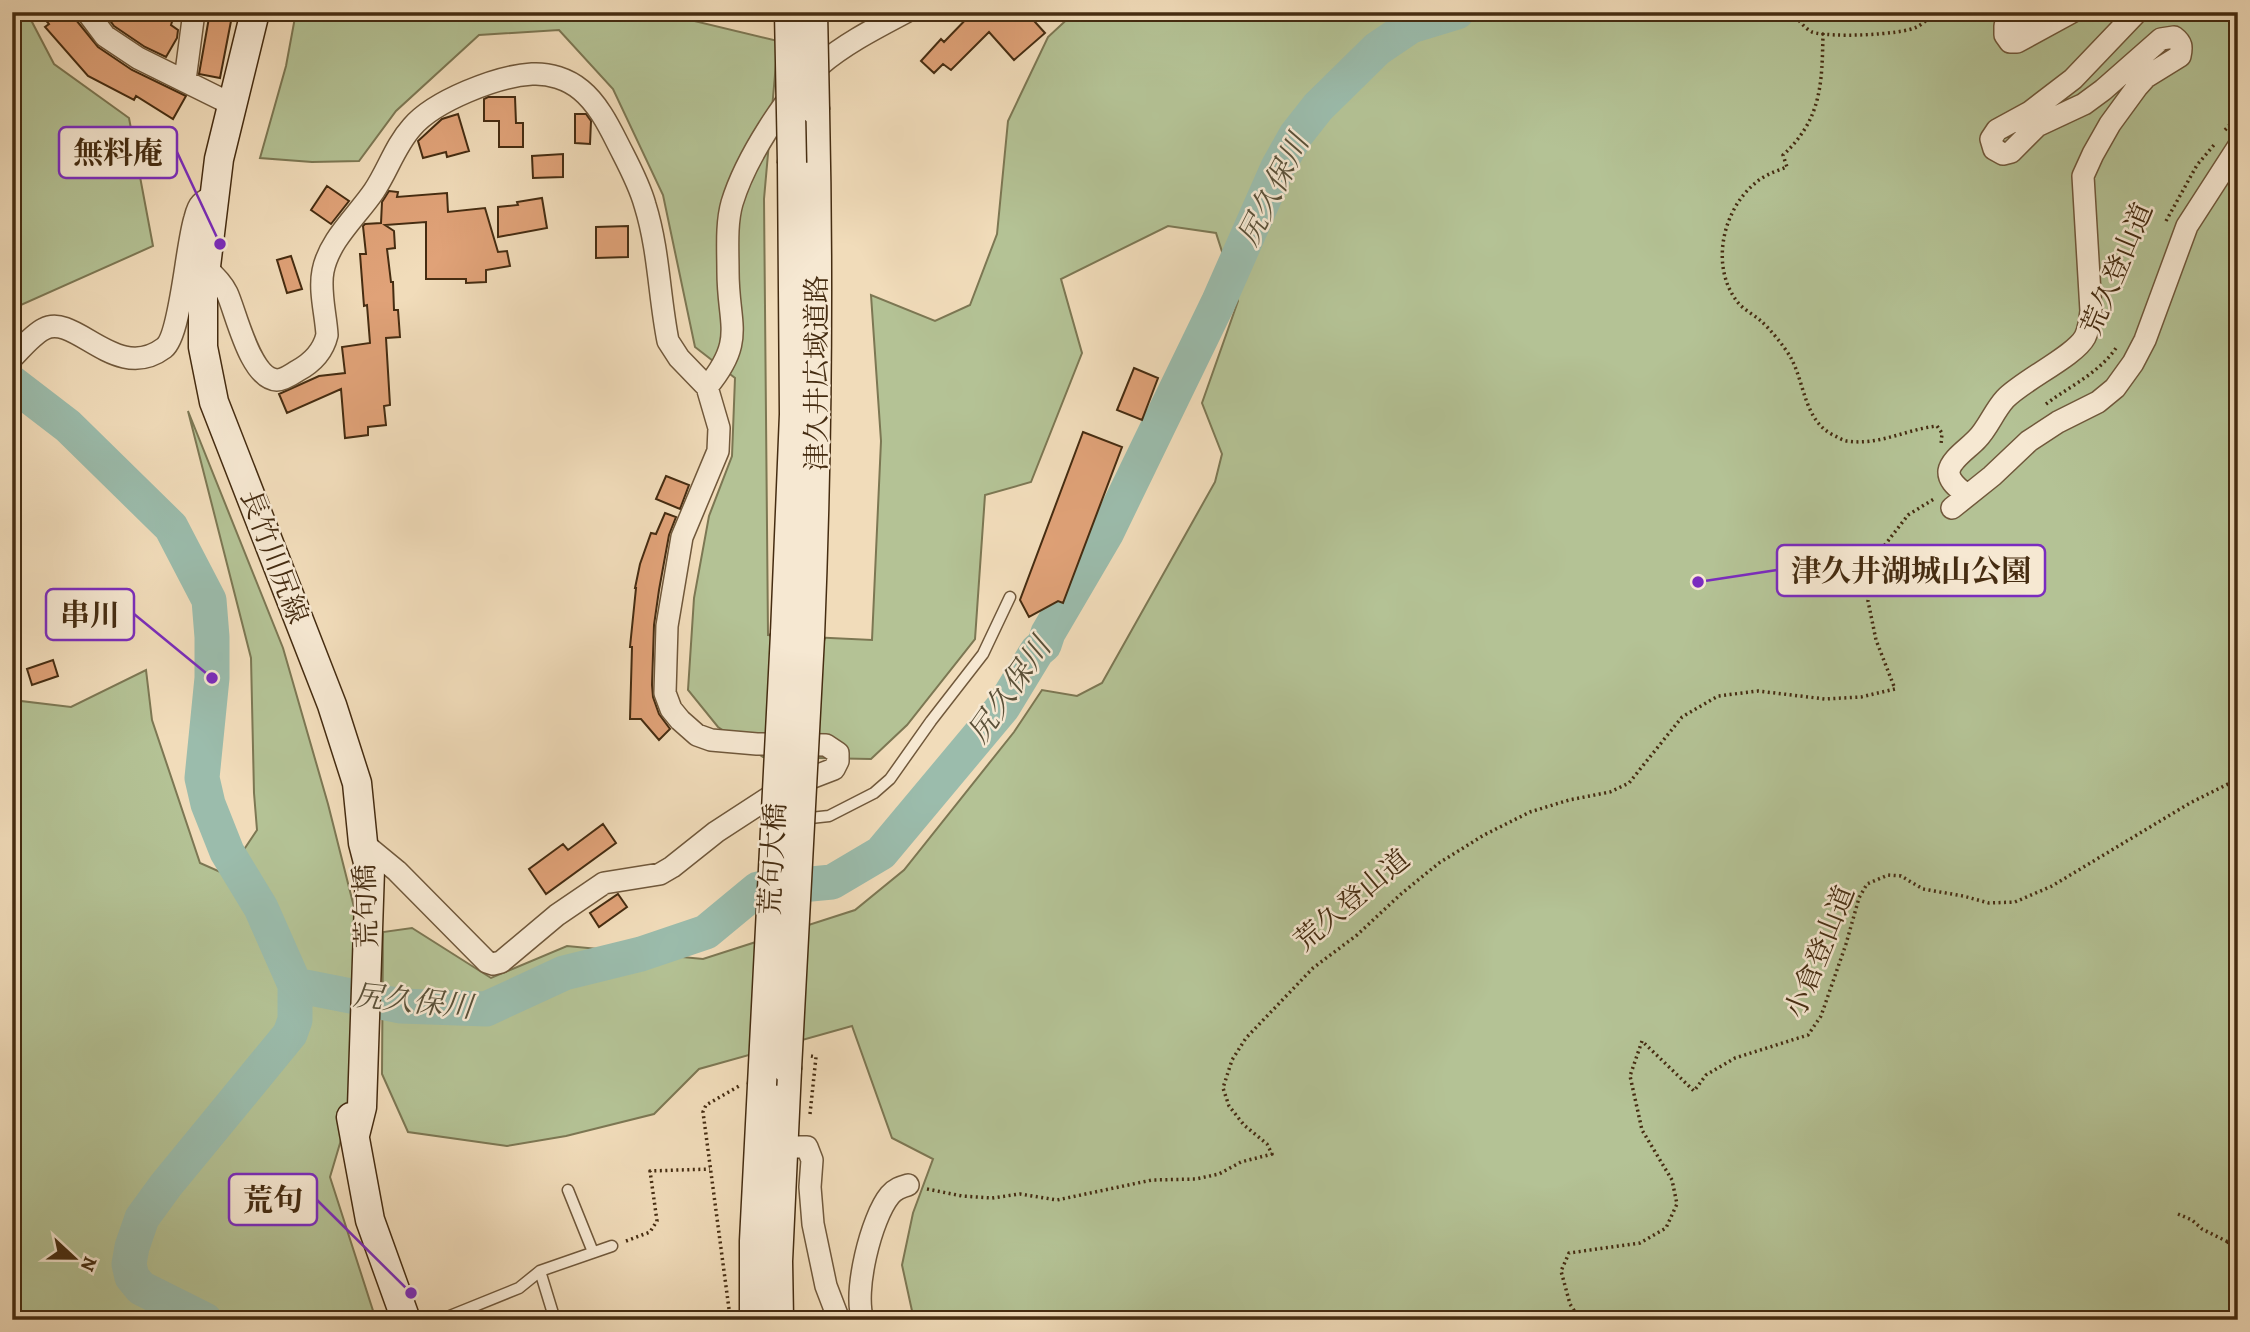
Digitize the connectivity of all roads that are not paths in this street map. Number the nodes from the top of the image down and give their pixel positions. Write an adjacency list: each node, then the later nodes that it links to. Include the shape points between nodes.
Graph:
1 (87, 12): 10 (street, via 105,36)
2 (194, 12): 10 (street)
3 (255, 12): 11 (main road)
4 (789, 12): 18 (main road, 津久井広域道路, bridge)
5 (813, 12): 18 (main road, 津久井広域道路, bridge, via 817,440)
6 (906, 12): 16 (street, via 820,65 802,83 757,149 732,205 728,276 733,340)
7 (2041, 12): 8 (street, via 2006,26 2010,42)
8 (2072, 12)
9 (2137, 12): 12 (street, via 2073,79 1997,130 1991,139 1994,149 2003,155 2011,152 2037,126 2103,90 2161,39 2174,37 2180,42 2180,56 2146,77 2110,124 2084,176 2091,311 2084,340 2003,401 1980,437 1949,469 1954,496 1992,477 2029,442 2115,388 2145,340 2187,226)
10 (184, 80): 11 (street)
11 (232, 104): 13 (main road)
12 (2238, 147)
13 (215, 195): 14 (main road, 長竹川尻線); 15 (street, via 199,205 189,235 175,328 166,347 151,355 118,356 55,327 45,328)
14 (206, 268): 16 (street, via 227,292 241,336 260,369 279,380 294,373 314,359 326,341 323,270 331,250 375,190 414,124 444,103 486,85 530,74 554,76 583,90 630,167 645,203 655,248 668,341); 20 (main road, 長竹川尻線, via 201,315 211,391 341,730 359,792)
15 (17, 353)
16 (706, 387): 19 (street, via 719,428 718,451 682,537 667,626 664,693 671,709 697,735 757,744 826,745 838,758 830,772 782,789)
17 (1010, 597): 19 (lane, via 983,654 890,779 874,793 829,816 807,820 787,819)
18 (797, 635): 21 (main road, 荒句大橋, bridge, via 787,1069); 30 (main road, 荒句大橋, bridge, via 752,1085)
19 (752, 807): 20 (street, via 660,874 604,883 493,964 397,871)
20 (363, 862): 27 (main road, 荒句橋, via 347,1104 370,1220)
21 (795, 1147): 31 (main road, via 778,1261); 32 (street, via 812,1160 813,1224 826,1286)
22 (908, 1185): 33 (street, via 891,1193 883,1204 872,1236 859,1286)
23 (568, 1190): 25 (lane)
24 (612, 1246): 25 (lane)
25 (593, 1252): 26 (lane)
26 (540, 1271): 28 (lane, via 519,1288); 29 (lane)
27 (406, 1320)
28 (440, 1320)
29 (555, 1320)
30 (754, 1320)
31 (779, 1320)
32 (839, 1320)
33 (863, 1320)

